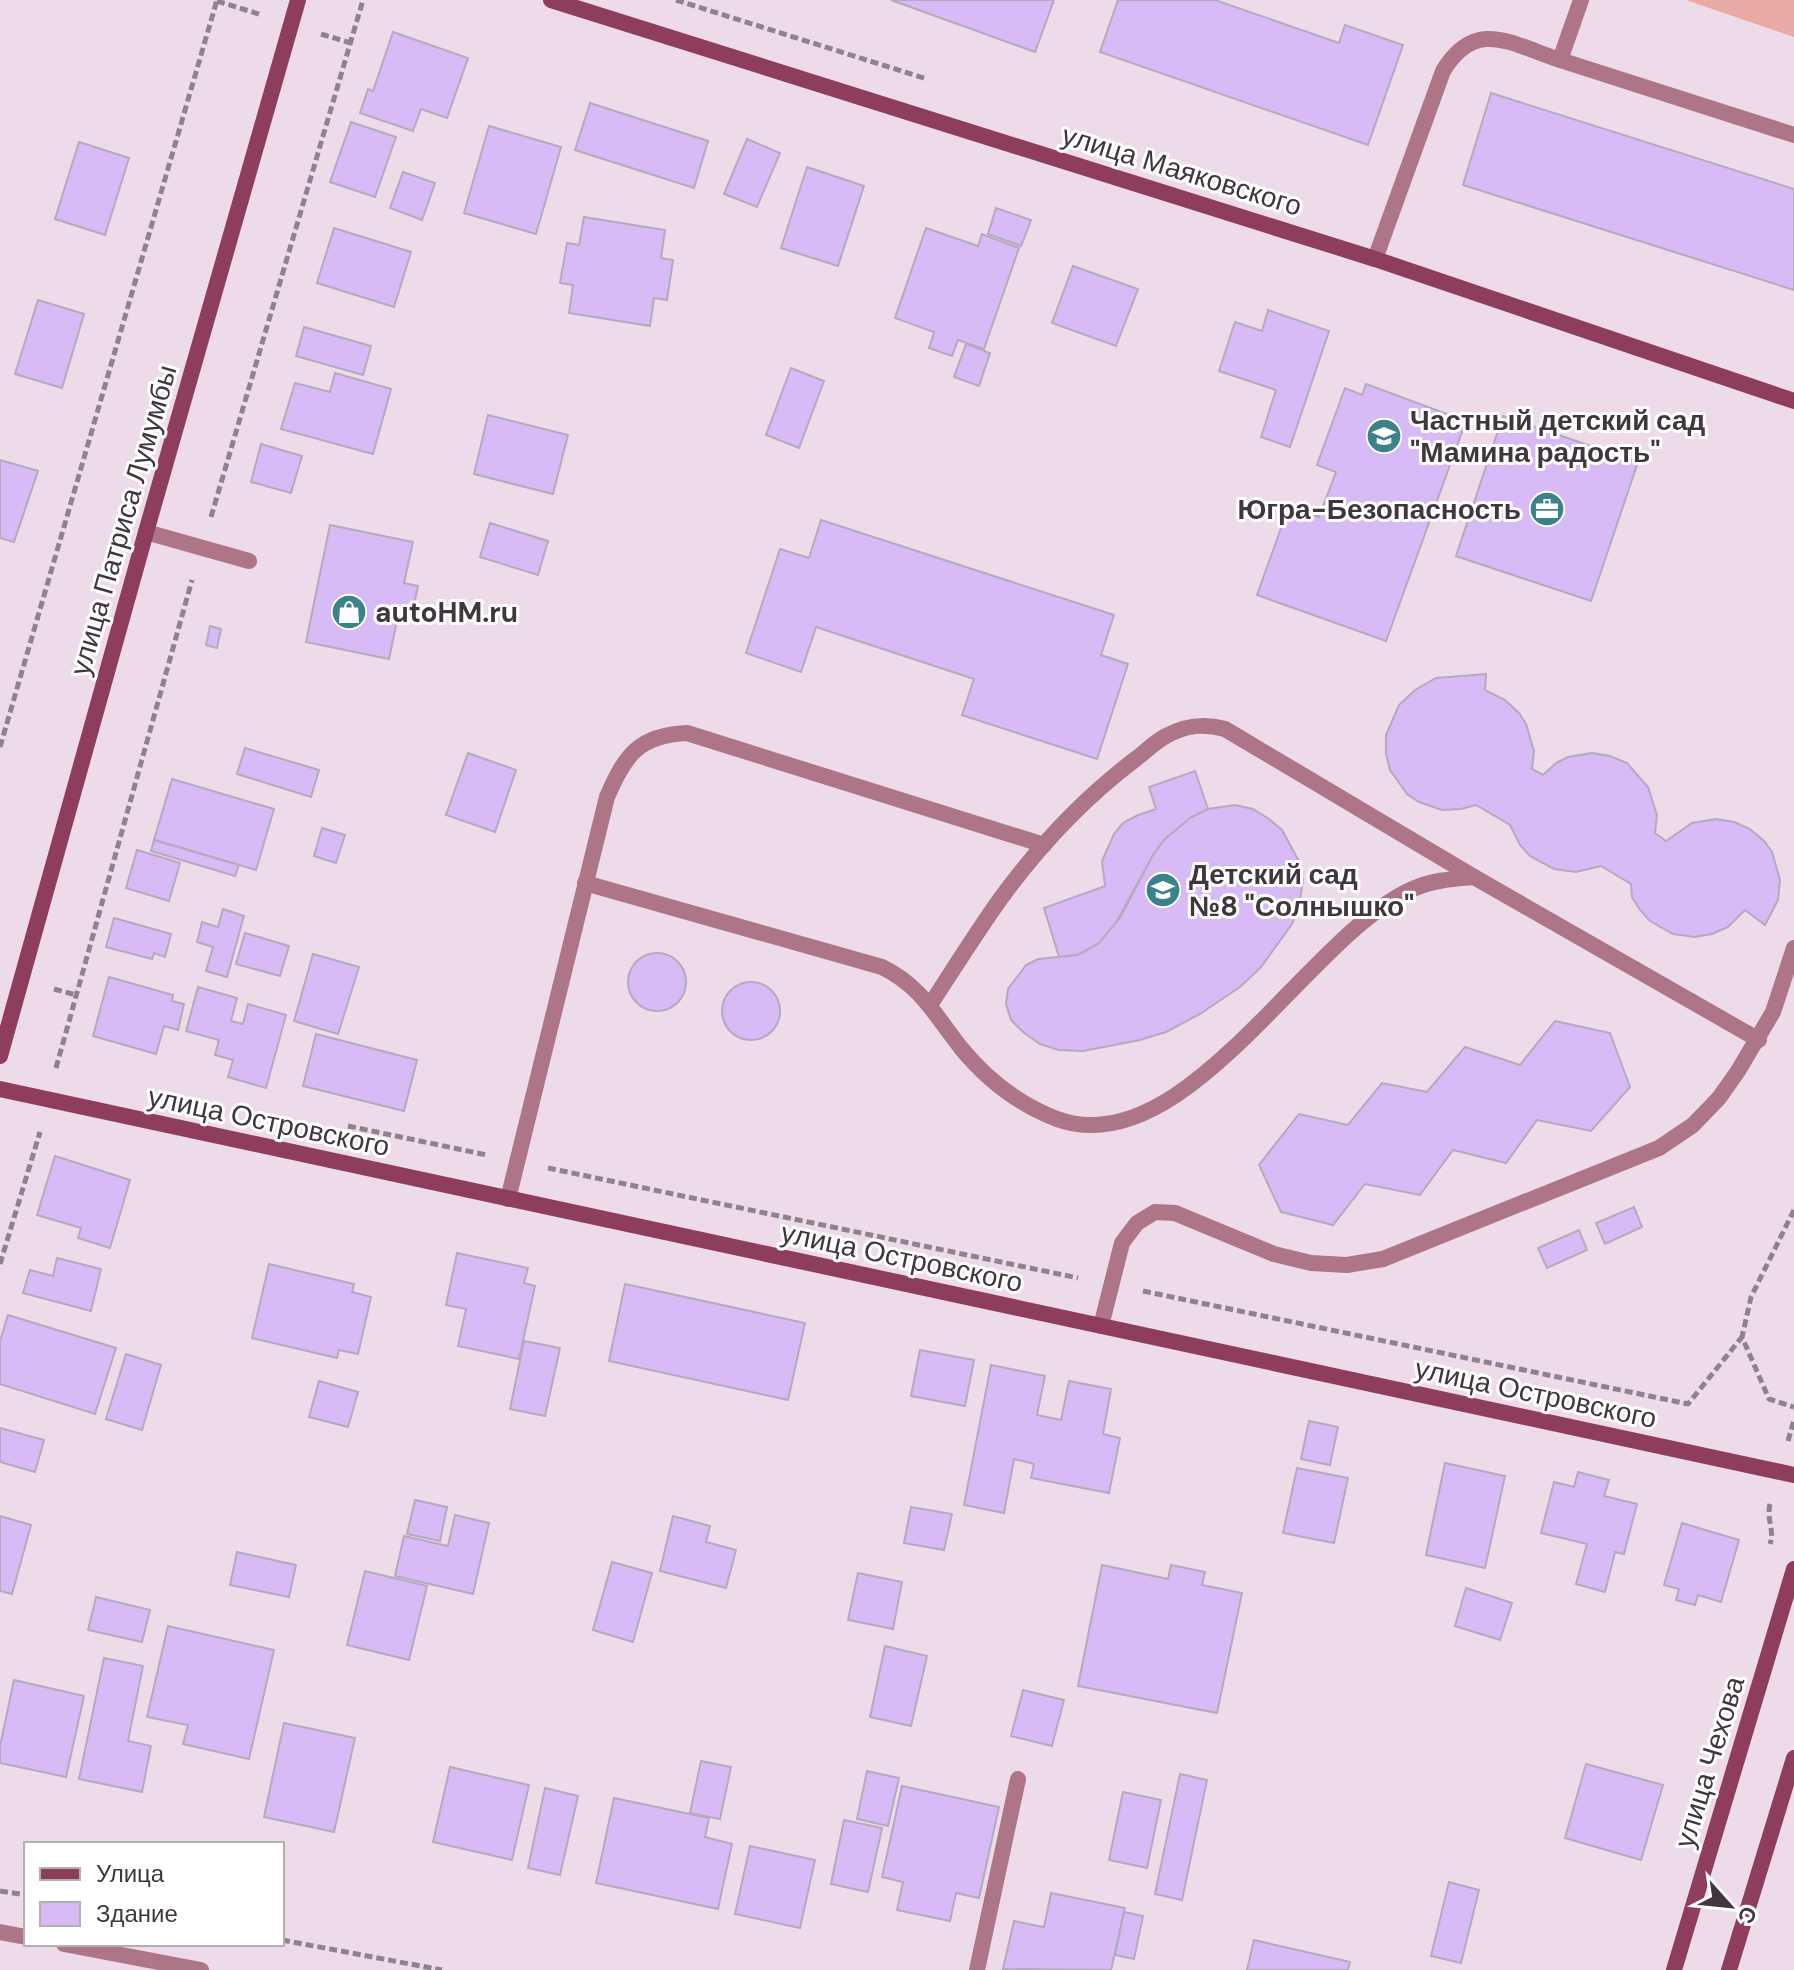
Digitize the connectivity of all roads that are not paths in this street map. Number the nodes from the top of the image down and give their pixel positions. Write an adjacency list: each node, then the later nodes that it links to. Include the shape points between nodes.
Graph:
1 (298, 0): 8 (street, улица Патриса Лумумбы)
2 (551, 0): 6 (street, улица Маяковского)
3 (1581, 0): 4 (street)
4 (1560, 60): 5 (street); 6 (street, via 1491,38 1471,40 1455,52 1443,71)
5 (1794, 135)
6 (1375, 259): 7 (street, улица Маяковского)
7 (1794, 401)
8 (146, 532): 9 (street); 16 (street, улица Патриса Лумумбы)
9 (249, 561)
10 (1044, 845): 11 (street, via 1094,793 1166,736 1208,724 1225,729); 12 (street, via 687,733 665,734 644,741 619,770); 14 (street, via 1001,898)
11 (1474, 877): 14 (street, via 1437,881 1384,906 1190,1086 1127,1121 1098,1126 1063,1121 1006,1094); 15 (street)
12 (585, 883): 14 (street, via 882,967 901,976); 18 (street)
13 (1794, 948): 15 (street)
14 (930, 1005)
15 (1759, 1040): 19 (street, via 1719,1098 1693,1125 1659,1148 1383,1259 1311,1263 1274,1254 1175,1213 1155,1212 1137,1223 1122,1243)
16 (0, 1056)
17 (0, 1089): 18 (street, улица Островского)
18 (508, 1199): 19 (street, улица Островского)
19 (1101, 1326): 20 (street, улица Островского)
20 (1794, 1475)
21 (1794, 1569): 29 (street, улица Чехова)
22 (1794, 1758): 30 (street)
23 (1018, 1779): 28 (street)
24 (0, 1932): 25 (street)
25 (24, 1937)
26 (75, 1946): 27 (street)
27 (201, 1970)
28 (977, 1970)
29 (1674, 1970)
30 (1729, 1970)

